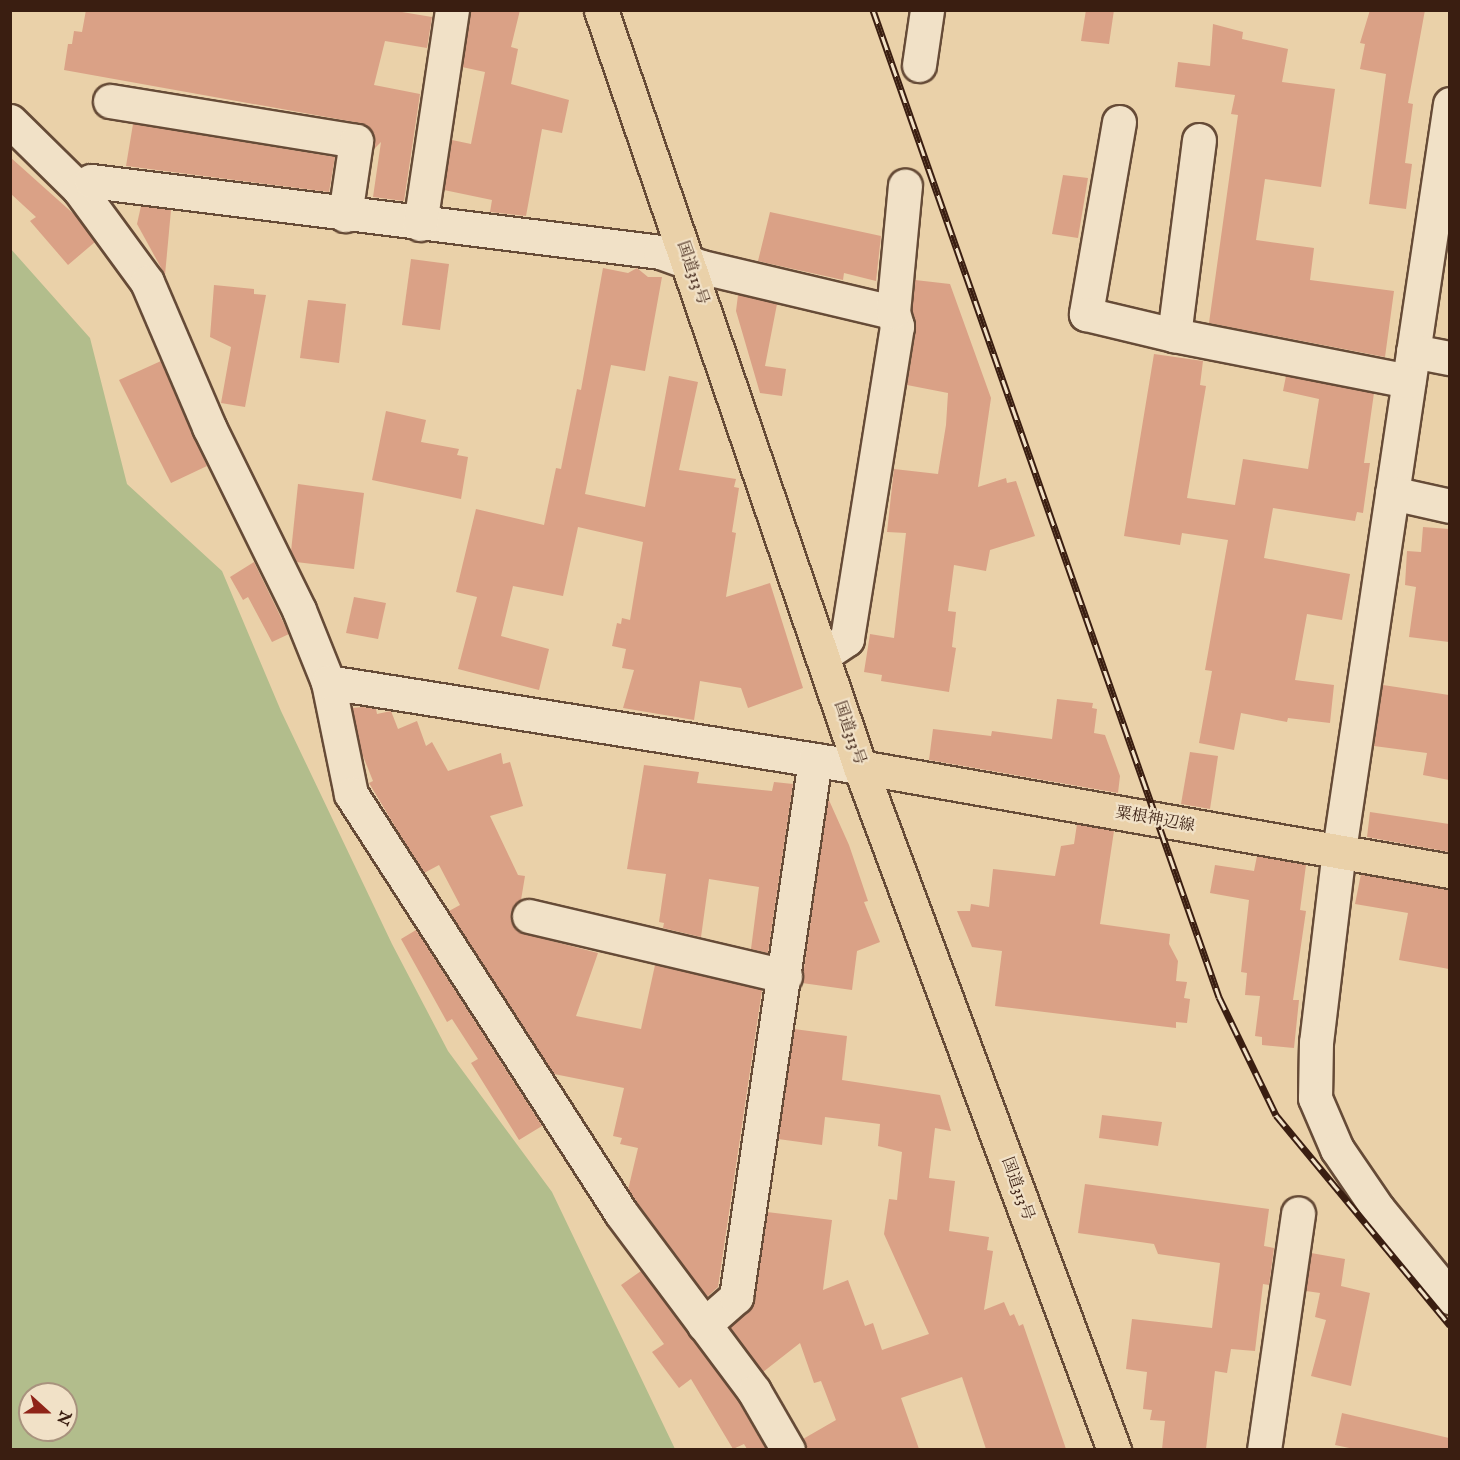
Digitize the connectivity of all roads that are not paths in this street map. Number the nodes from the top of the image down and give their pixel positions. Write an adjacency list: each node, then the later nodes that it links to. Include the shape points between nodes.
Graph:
1 (452, 10): 13 (street)
2 (600, 10): 14 (main road, 国道313号)
3 (927, 10): 4 (street)
4 (919, 65)
5 (110, 100): 12 (street, via 356,141)
6 (1449, 104): 18 (street)
7 (10, 121): 11 (street)
8 (1119, 122): 16 (street, via 1086,314)
9 (1199, 140): 16 (street)
10 (906, 186): 15 (street)
11 (79, 189): 12 (street, via 91,181); 22 (street, via 147,282 208,427 299,610)
12 (345, 215): 13 (street)
13 (420, 224): 14 (street, via 660,252)
14 (689, 263): 15 (street); 21 (main road, 国道313号)
15 (893, 312): 21 (street, via 897,326 847,639)
16 (1174, 335): 18 (street)
17 (1449, 358): 18 (street)
18 (1411, 366): 19 (street)
19 (1392, 493): 20 (street); 25 (street)
20 (1449, 506)
21 (822, 656): 24 (main road, 国道313号)
22 (328, 682): 23 (street); 31 (street, via 351,794 621,1213)
23 (815, 760): 24 (street); 28 (street)
24 (861, 767): 25 (main road, 粟根神辺線); 33 (main road, 国道313号)
25 (1339, 850): 26 (main road, 粟根神辺線); 30 (street, via 1316,1042 1315,1098 1343,1158)
26 (1449, 871)
27 (529, 916): 28 (street)
28 (785, 976): 31 (street, via 736,1297)
29 (1298, 1213): 34 (street)
30 (1449, 1298)
31 (705, 1325): 32 (street, via 754,1391)
32 (788, 1449)
33 (1114, 1449)
34 (1264, 1449)

